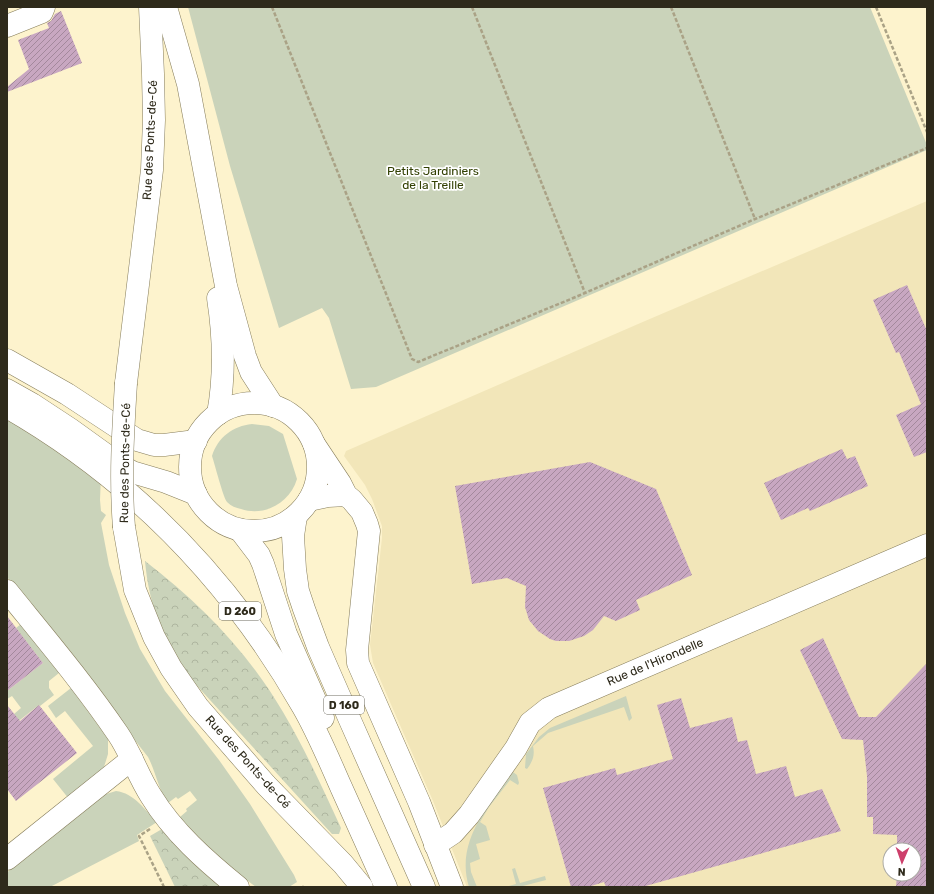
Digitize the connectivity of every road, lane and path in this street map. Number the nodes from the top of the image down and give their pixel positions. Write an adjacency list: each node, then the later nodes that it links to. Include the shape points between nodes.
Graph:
1 (44, 7): 9 (main road, via 42,12)
2 (150, 7): 33 (main road, Rue des Ponts-de-Cé, bridge, via 153,82 152,170 126,383 122,452 124,527 135,590 154,637 171,668 203,713 266,785)
3 (154, 7): 18 (main road, via 179,86 219,300 223,360)
4 (166, 7): 16 (main road, via 188,84 226,286 251,372)
5 (272, 7): 13 (path, via 412,359 418,362)
6 (472, 7): 13 (path)
7 (672, 7): 12 (path)
8 (876, 7): 10 (path)
9 (7, 26)
10 (927, 132)
11 (927, 148): 12 (path)
12 (755, 219): 13 (path)
13 (585, 293)
14 (7, 360): 19 (main road, via 67,394 137,440 154,445)
15 (7, 390): 21 (main road, via 32,404 132,472)
16 (273, 406): 18 (main road, via 241,404); 20 (main road, via 300,422)
17 (7, 407): 34 (main road, D 260, via 90,461 147,509 193,554 230,597 304,708)
18 (218, 414): 19 (main road, via 203,429)
19 (196, 441): 21 (main road, via 191,456 190,472)
20 (314, 444): 22 (main road); 23 (main road, via 318,456 317,482)
21 (196, 494): 24 (main road, via 214,517)
22 (346, 495): 23 (main road, via 328,496); 29 (main road, via 362,512 368,531 358,662)
23 (303, 508): 24 (main road, via 284,524 270,529); 36 (main road, D 160, via 293,536 298,591 318,647)
24 (240, 530): 35 (main road, D 260, via 263,564 286,634)
25 (927, 545): 29 (main road, Rue de l'Hirondelle, via 549,708 530,723 516,748 469,815 453,833)
26 (7, 591): 27 (main road, via 89,694 119,735)
27 (132, 759): 28 (main road, via 150,796); 30 (main road)
28 (167, 818): 31 (path, via 139,836); 32 (main road, via 197,851)
29 (436, 845): 37 (main road)
30 (7, 859)
31 (164, 887)
32 (238, 887)
33 (362, 887)
34 (386, 887)
35 (398, 887)
36 (424, 887)
37 (452, 887)

